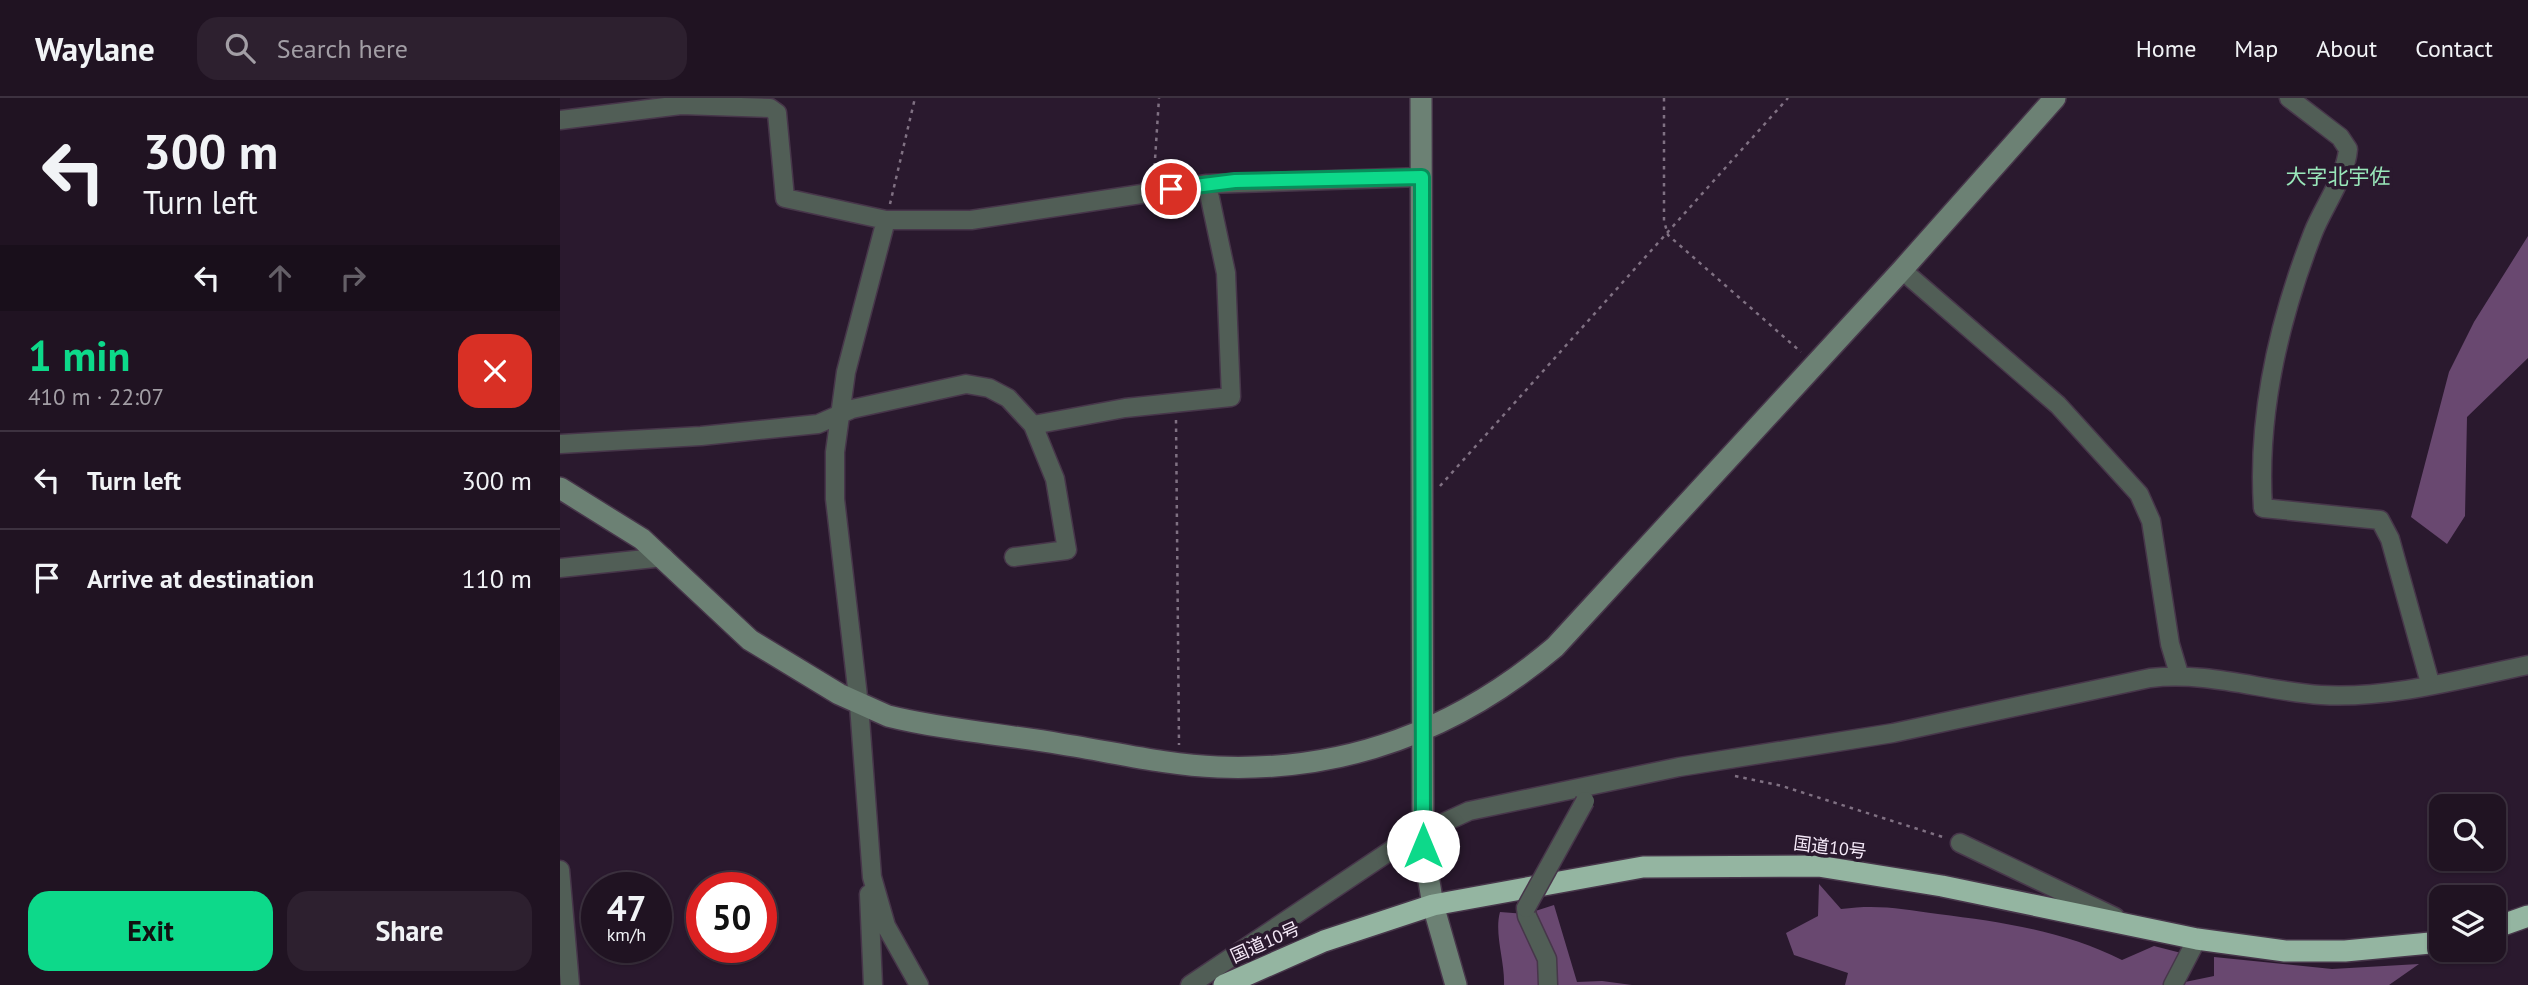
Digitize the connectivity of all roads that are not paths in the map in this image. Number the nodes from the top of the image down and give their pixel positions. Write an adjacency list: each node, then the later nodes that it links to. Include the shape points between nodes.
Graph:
1 (1421, 98): 6 (street)
2 (2056, 98): 9 (street)
3 (2288, 98): 19 (street, via 2340,137 2348,149 2312,234 2275,358 2262,440 2263,508 2381,520)
4 (681, 101): 5 (street); 8 (street, via 774,109 785,198)
5 (560, 120)
6 (1422, 177): 7 (street); 21 (street)
7 (1207, 184): 8 (street, via 971,220); 11 (street, via 1226,273 1231,397 1125,408)
8 (886, 220): 10 (street, via 846,372)
9 (1902, 270): 18 (street, via 2058,405 2139,494 2151,521); 21 (street, via 1555,647 1486,698)
10 (840, 414): 11 (street, via 966,384 989,388 1007,398); 12 (street, via 818,424); 20 (street, via 835,499)
11 (1033, 425): 15 (street, via 1055,479 1066,550)
12 (560, 444)
13 (560, 488): 14 (street)
14 (664, 557): 16 (street); 20 (street, via 743,635)
15 (1014, 557)
16 (560, 568)
17 (2528, 665): 19 (street)
18 (2179, 674): 19 (street, via 2319,695 2360,695); 22 (street, via 1893,733)
19 (2430, 683)
20 (859, 705): 21 (street, via 907,720 1179,763 1251,768 1386,746); 25 (street)
21 (1424, 732): 23 (street)
22 (1596, 783): 23 (street, via 1497,803); 39 (street, bridge, via 1526,908 1548,959)
23 (1423, 830): 27 (street); 36 (street)
24 (1960, 843): 29 (street)
25 (868, 852): 34 (street); 35 (street, via 881,914)
26 (560, 870): 33 (street)
27 (1433, 905): 29 (highway, 国道10号, via 1643,867 1783,864 1942,886); 37 (highway, 国道10号, via 1324,941); 38 (street)
28 (2528, 916): 30 (highway)
29 (2129, 923): 31 (highway, 国道10号)
30 (2506, 924)
31 (2197, 939): 32 (highway, 国道10号, via 2285,951); 40 (street)
32 (2429, 943)
33 (570, 985)
34 (873, 985)
35 (919, 985)
36 (1190, 985)
37 (1224, 985)
38 (1456, 985)
39 (1548, 985)
40 (2173, 985)

